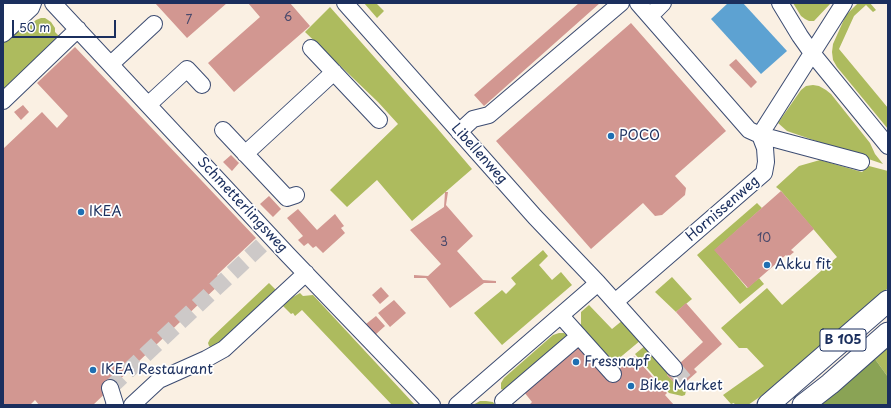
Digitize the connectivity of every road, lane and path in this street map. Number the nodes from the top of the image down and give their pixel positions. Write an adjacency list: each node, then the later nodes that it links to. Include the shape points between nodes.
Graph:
1 (17, 3): 10 (street)
2 (33, 3): 14 (street)
3 (53, 3): 13 (street, Schmetterlingsweg)
4 (345, 3): 24 (street, Libellenweg)
5 (621, 3): 24 (street, via 489,115 473,120)
6 (638, 3): 11 (street)
7 (663, 3): 11 (street)
8 (780, 3): 16 (street)
9 (844, 3): 16 (street)
10 (3, 16)
11 (650, 16): 25 (street, via 749,130)
12 (154, 24): 17 (street)
13 (78, 29): 17 (street, Schmetterlingsweg); 20 (street)
14 (3, 34)
15 (312, 48): 18 (street)
16 (812, 53): 25 (street); 26 (street)
17 (111, 64): 21 (street, Schmetterlingsweg)
18 (334, 72): 22 (street, via 355,99); 27 (street)
19 (202, 85): 21 (street, via 187,70)
20 (3, 101)
21 (149, 104): 30 (street, Schmetterlingsweg)
22 (379, 120)
23 (223, 130): 27 (street)
24 (459, 132): 31 (street, Libellenweg)
25 (760, 135): 28 (street); 33 (street, Hornissenweg, via 765,148 764,173)
26 (888, 146)
27 (245, 154): 29 (street, via 271,176 287,198)
28 (861, 162)
29 (296, 195)
30 (306, 273): 42 (street, via 224,349 159,380); 43 (street, Schmetterlingsweg)
31 (598, 283): 33 (street, Libellenweg); 34 (street)
32 (888, 301): 45 (main road, B 105)
33 (615, 302): 37 (street, Libellenweg)
34 (560, 316): 36 (street); 44 (street)
35 (888, 333): 46 (main road, B 105)
36 (579, 336): 38 (street); 40 (street)
37 (674, 368)
38 (613, 374)
39 (110, 388): 41 (street)
40 (503, 401)
41 (114, 405)
42 (132, 405)
43 (432, 405)
44 (457, 405)
45 (768, 405)
46 (803, 405)

